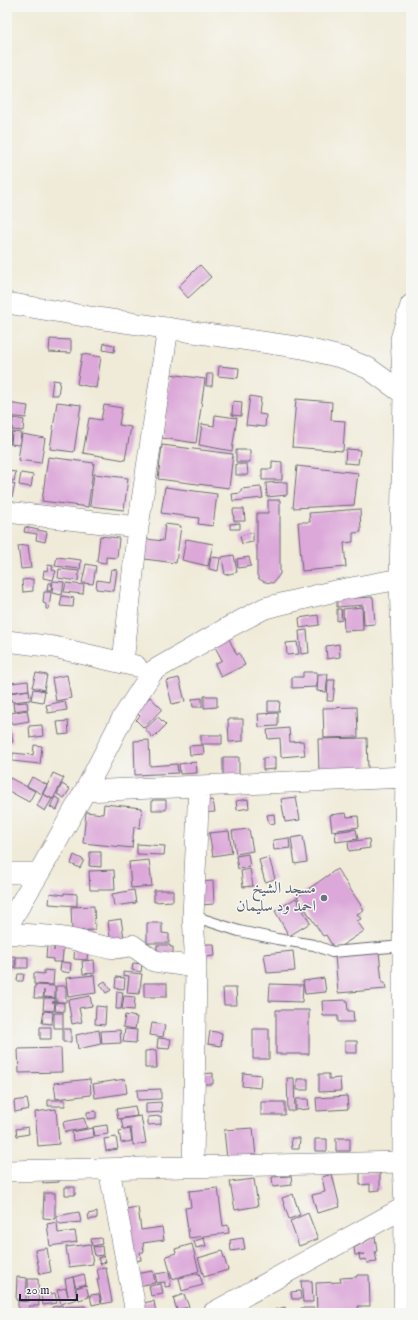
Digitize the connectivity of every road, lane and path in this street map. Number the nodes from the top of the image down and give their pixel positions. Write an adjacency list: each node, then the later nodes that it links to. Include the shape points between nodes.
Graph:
1 (7, 303): 3 (street)
2 (411, 305): 4 (street, via 402,339)
3 (168, 328): 4 (street, via 303,348 344,358 368,368); 6 (street)
4 (407, 395): 7 (street)
5 (7, 512): 6 (street)
6 (138, 528): 9 (street)
7 (400, 579): 10 (street, via 265,608); 11 (street)
8 (7, 641): 9 (street, via 54,647)
9 (123, 662): 10 (street)
10 (153, 671): 14 (street, via 122,719)
11 (408, 731): 12 (street)
12 (406, 777): 13 (street); 20 (street)
13 (199, 786): 14 (street); 17 (street)
14 (84, 791): 16 (street)
15 (7, 873): 16 (street)
16 (39, 873): 18 (street)
17 (193, 916): 20 (lane, via 239,931 314,945 332,952); 21 (street)
18 (7, 928)
19 (7, 933): 21 (street, via 66,938 110,948 132,945 154,961)
20 (407, 946): 22 (street)
21 (196, 967): 23 (street)
22 (403, 1162): 23 (street); 26 (street)
23 (193, 1166): 24 (street)
24 (109, 1169): 25 (street); 27 (street)
25 (7, 1171)
26 (406, 1193): 28 (street); 29 (street)
27 (136, 1313)
28 (213, 1313)
29 (404, 1313)

